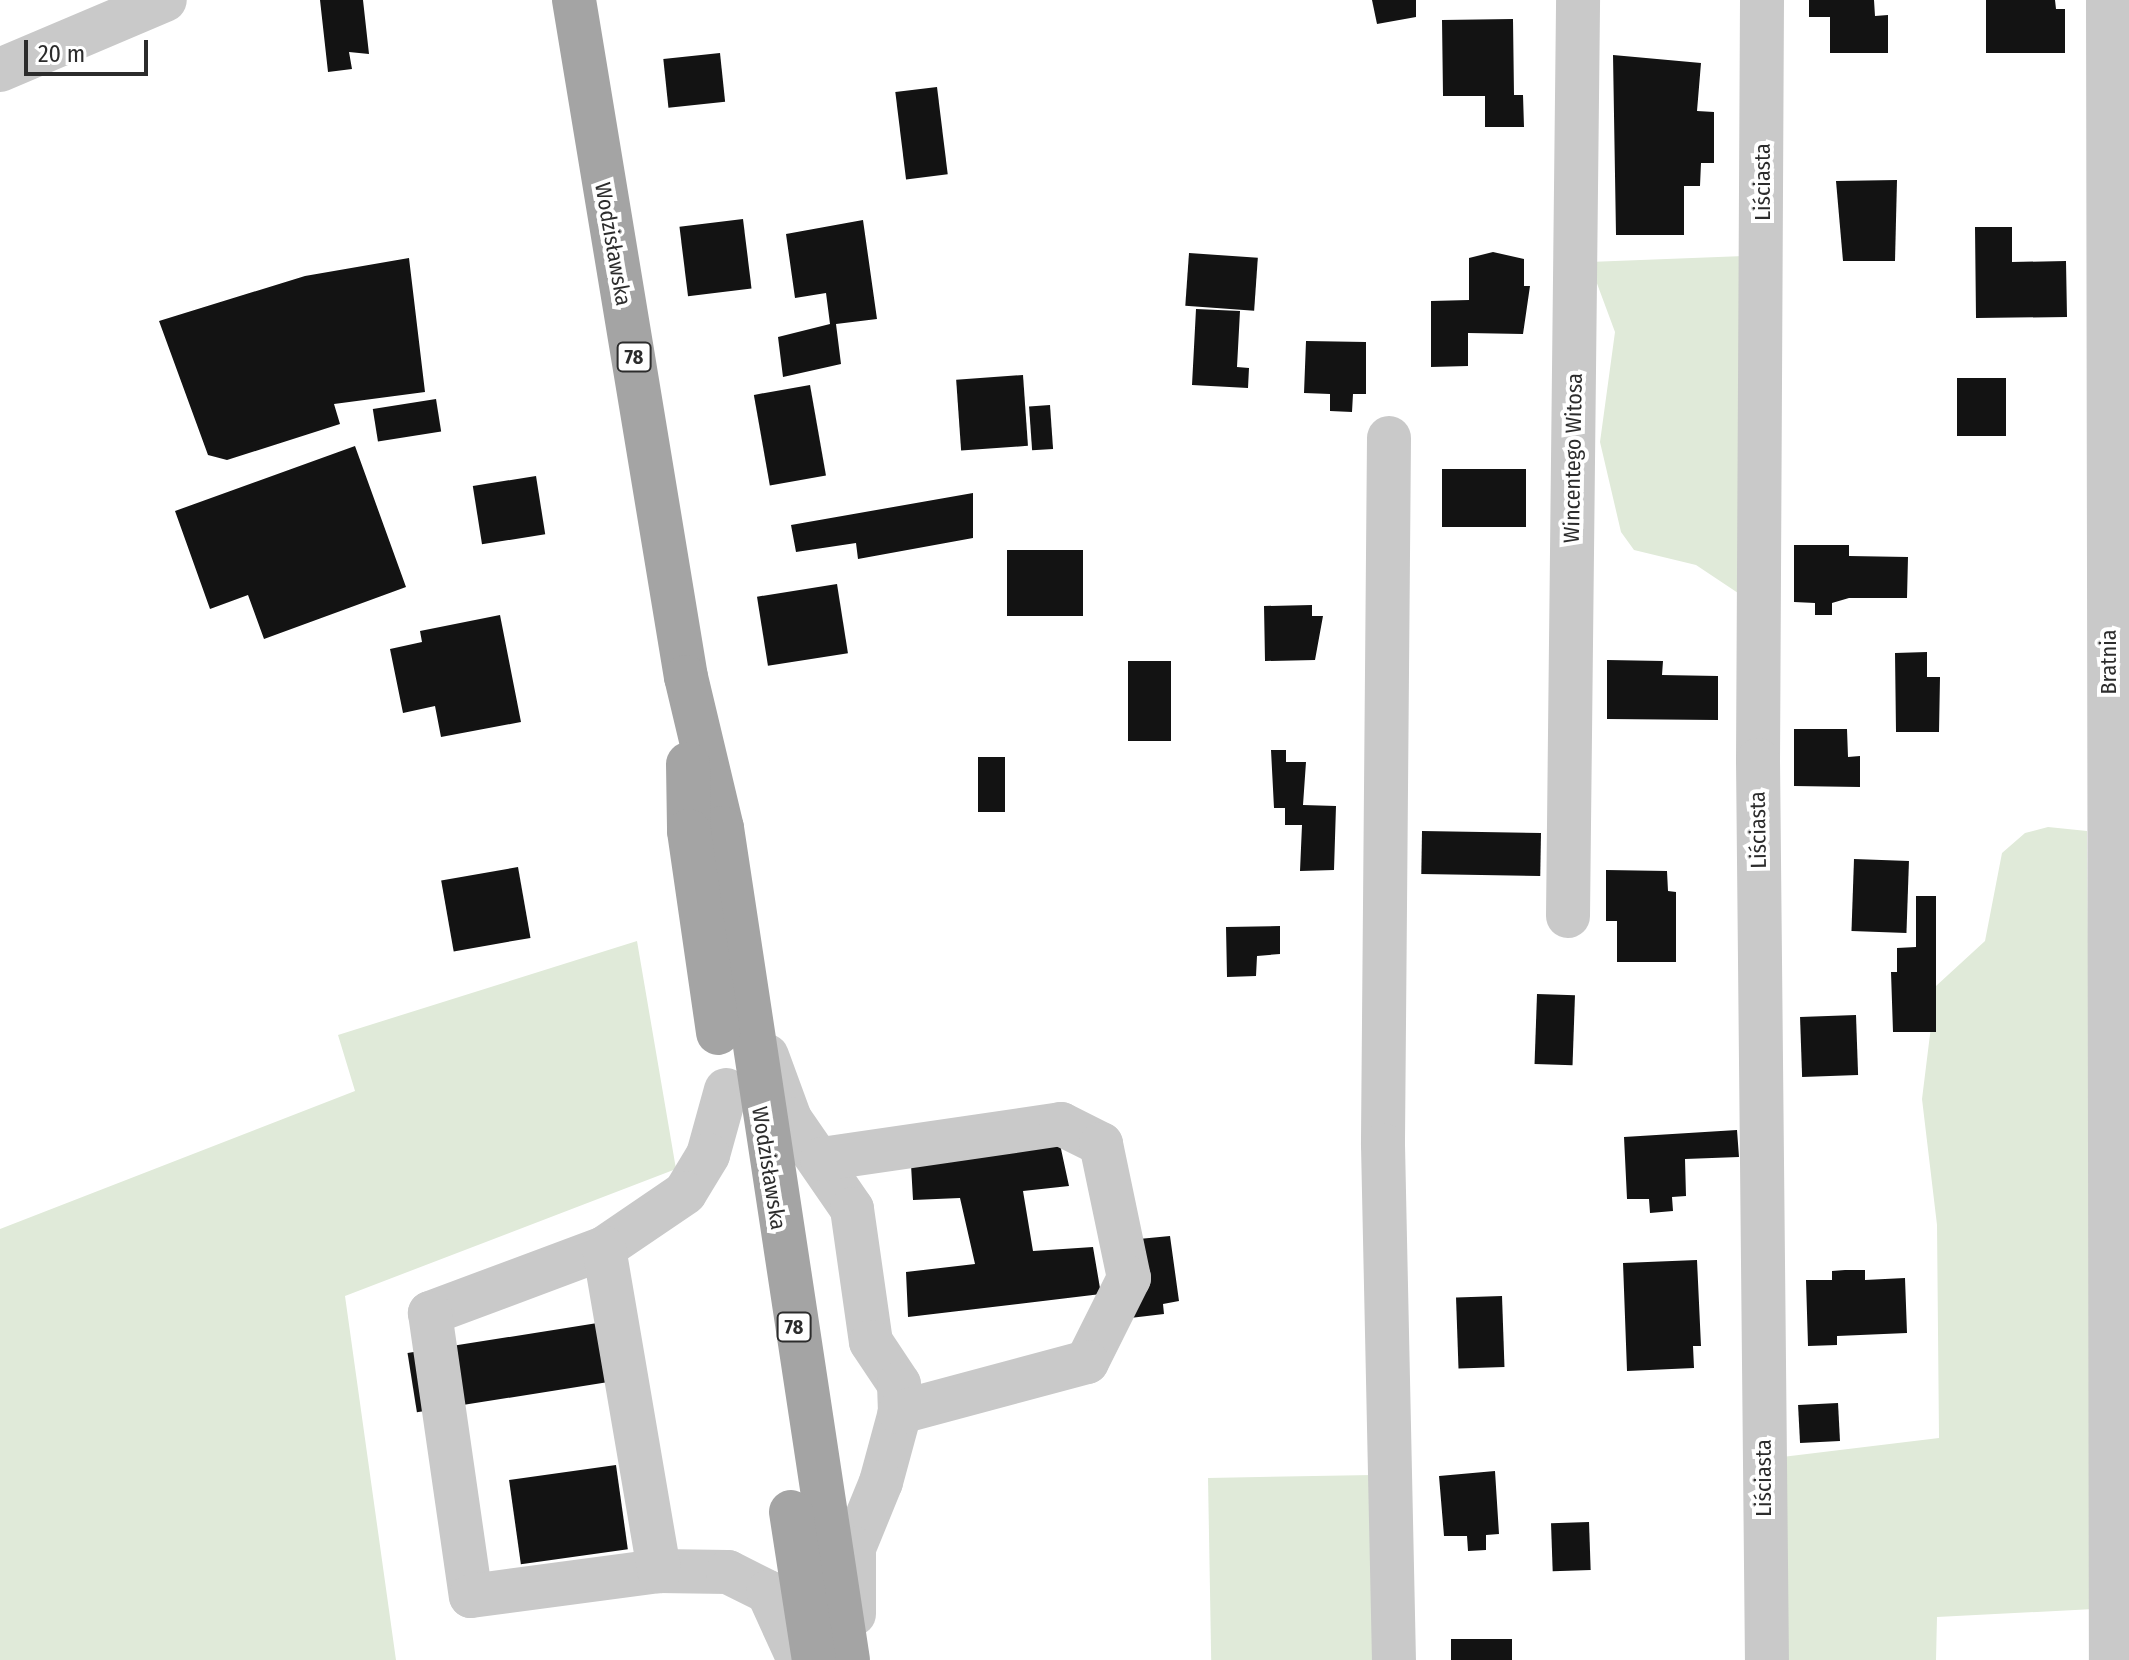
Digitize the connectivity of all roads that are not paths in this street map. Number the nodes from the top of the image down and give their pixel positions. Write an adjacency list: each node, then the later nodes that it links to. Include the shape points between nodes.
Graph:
1 (165, 0): 6 (street)
2 (574, 0): 8 (main road, Wodzisławska / 78)
3 (1578, 0): 9 (street, Wincentego Witosa)
4 (1762, 0): 20 (street, Liściasta, via 1758,775)
5 (2108, 0): 21 (street, Bratnia)
6 (0, 70)
7 (1389, 438): 19 (street, via 1383,1145)
8 (686, 677): 10 (main road, Wodzisławska / 78, via 722,828); 11 (main road, Wodzisławska / 78, via 689,831)
9 (1568, 916)
10 (743, 994): 12 (street, via 790,1119); 18 (main road, Wodzisławska / 78)
11 (726, 1090): 13 (street, via 708,1155 685,1193); 17 (main road, Wodzisławska / 78)
12 (822, 1159): 14 (street, via 852,1209 871,1342 899,1384); 14 (street, via 1061,1124 1101,1144 1129,1278 1087,1362)
13 (604, 1248): 15 (street); 15 (street, via 430,1313 471,1596)
14 (900, 1412): 18 (street, via 854,1548)
15 (659, 1571): 16 (street, via 728,1572 761,1586 777,1604)
16 (799, 1660)
17 (814, 1660)
18 (851, 1660)
19 (1394, 1660)
20 (1767, 1660)
21 (2111, 1660)

